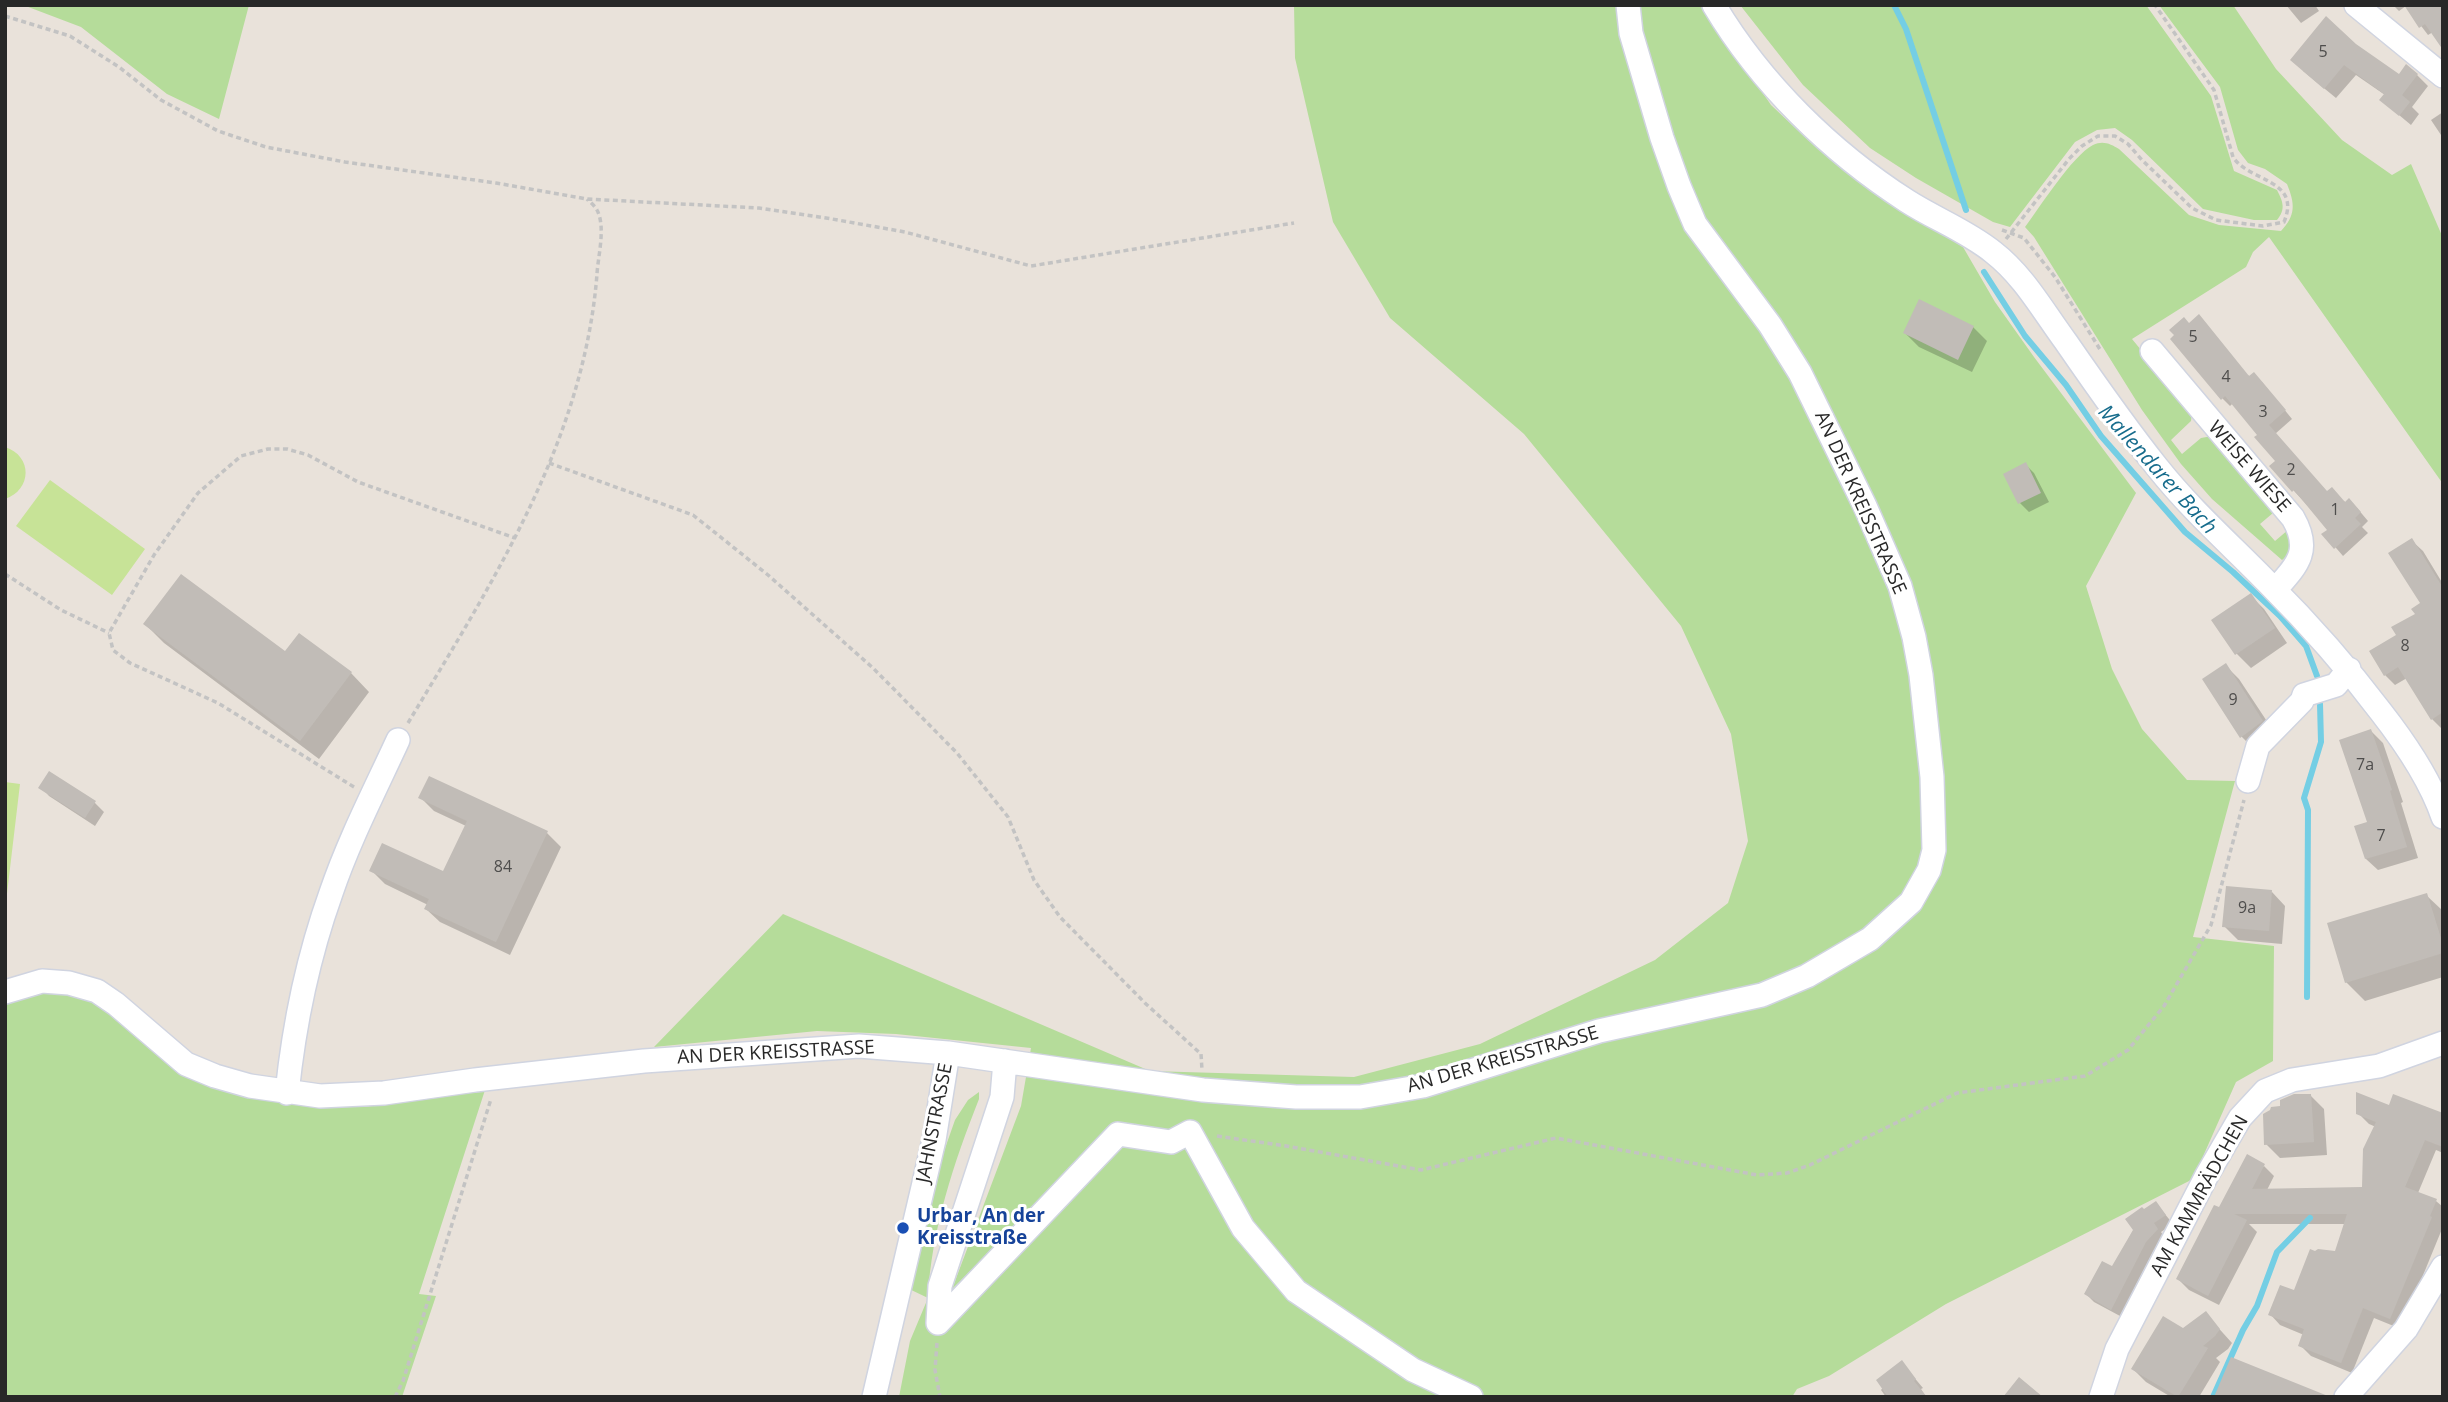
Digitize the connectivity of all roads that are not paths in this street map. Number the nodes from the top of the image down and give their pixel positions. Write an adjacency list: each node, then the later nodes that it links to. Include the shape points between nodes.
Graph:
1 (1628, 5): 14 (street, AN DER KREISSTRASSE, via 1662,138 1695,224 1800,373 1900,586 1919,662 1935,825 1929,870 1911,902 1870,939 1807,976 1762,995 1599,1031 1423,1086 1360,1097 1296,1097 1203,1090)
2 (1714, 5): 6 (street, via 1744,48 1826,140 1868,175 1993,252 2024,282 2157,467 2197,515)
3 (2356, 5): 4 (street)
4 (2443, 76)
5 (2152, 351): 6 (street, WEISE WIESE, via 2301,533 2294,568)
6 (2275, 590): 7 (street)
7 (2349, 669): 9 (street, via 2336,685 2304,695 2258,746); 10 (street, via 2412,756)
8 (398, 740): 15 (street, via 317,935 293,1035)
9 (2249, 780)
10 (2443, 817)
11 (5, 992): 15 (street, AN DER KREISSTRASSE, via 42,981 97,991 186,1065)
12 (2443, 1043): 19 (street, AM KAMMRÄDCHEN, via 2379,1066 2292,1080 2265,1091 2240,1118 2207,1175 2118,1349)
13 (948, 1053): 14 (street, AN DER KREISSTRASSE); 15 (street, AN DER KREISSTRASSE, via 859,1046 792,1049 644,1060 384,1093); 17 (street, JAHNSTRASSE, via 934,1140)
14 (1005, 1061): 18 (street, via 1002,1097 940,1286 938,1323 1118,1134 1171,1142 1190,1132 1243,1228 1296,1291 1413,1370)
15 (287, 1093)
16 (2443, 1267): 20 (street, via 2406,1329)
17 (874, 1397)
18 (1471, 1397)
19 (2101, 1397)
20 (2346, 1397)

